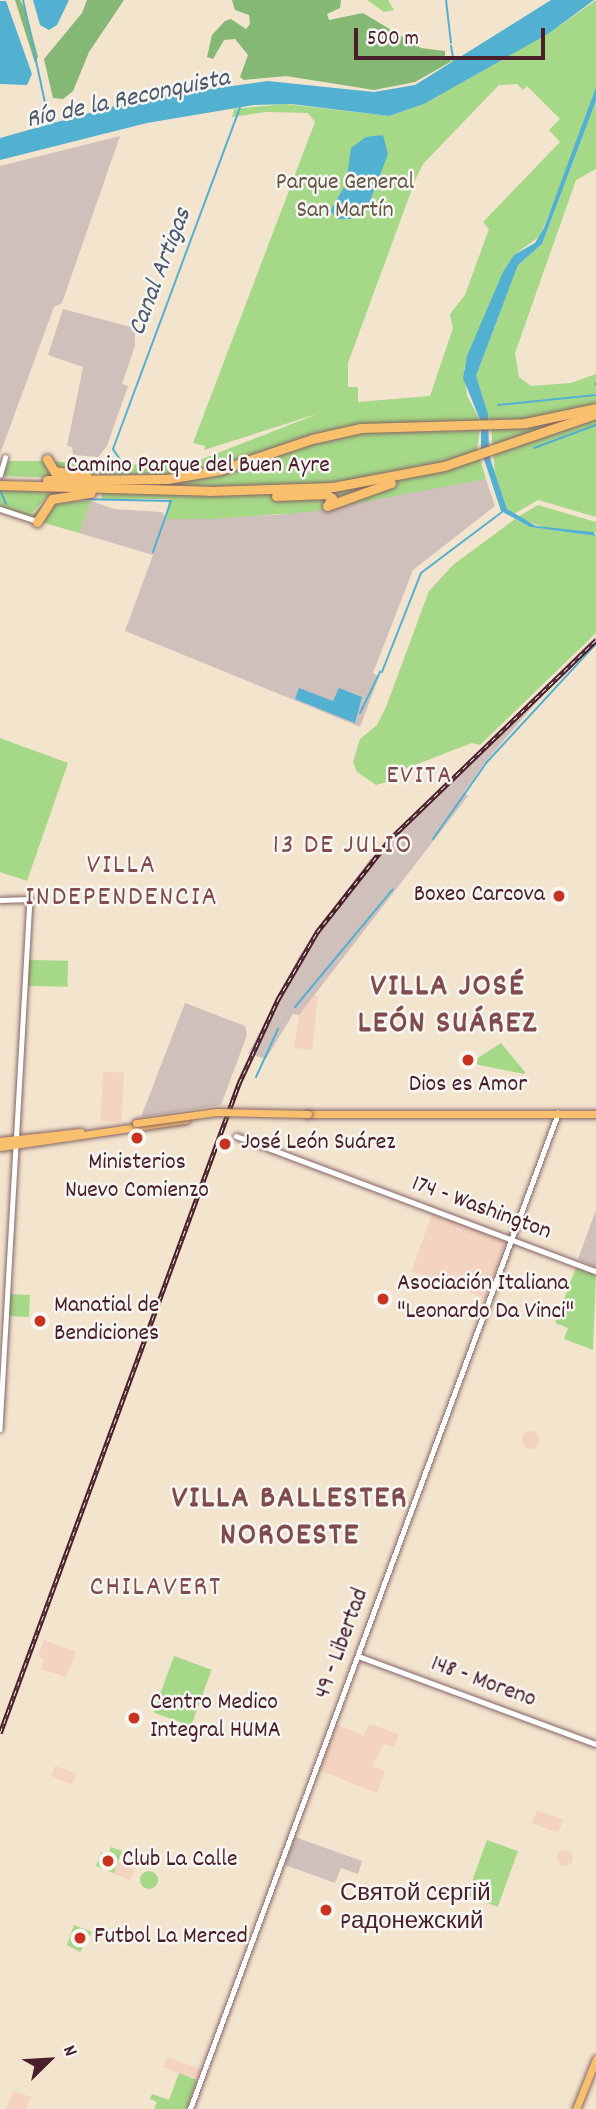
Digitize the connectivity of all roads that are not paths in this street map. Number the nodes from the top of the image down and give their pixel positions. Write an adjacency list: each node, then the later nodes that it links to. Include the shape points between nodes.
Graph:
1 (596, 406): 3 (highway, Camino Parque del Buen Ayre)
2 (596, 415): 3 (highway, Camino Parque del Buen Ayre)
3 (581, 416): 6 (highway, Camino Parque del Buen Ayre); 8 (highway, Camino Parque del Buen Ayre, via 491,426 361,428 204,473)
4 (47, 459): 8 (highway, via 54,471)
5 (0, 466): 7 (street, via 5,458)
6 (444, 466): 9 (highway, Camino Parque del Buen Ayre, via 333,487); 9 (highway, via 327,506 332,498 326,494 294,497)
7 (2, 481): 8 (highway, Camino Parque del Buen Ayre)
8 (133, 485): 9 (highway, Camino Parque del Buen Ayre); 11 (highway, via 59,496 47,504)
9 (220, 491)
10 (0, 509): 11 (street)
11 (37, 522)
12 (0, 900): 20 (street, via 30,899)
13 (558, 1113): 14 (main road); 15 (main road, bridge, via 216,1112); 22 (street, 49 - Libertad)
14 (596, 1114)
15 (136, 1125): 17 (main road); 20 (main road)
16 (78, 1129): 17 (main road)
17 (92, 1130): 20 (main road)
18 (236, 1136): 22 (street, 174 - Washington)
19 (0, 1141): 20 (main road)
20 (16, 1143): 21 (main road); 24 (street)
21 (0, 1147)
22 (512, 1238): 23 (street, 174 - Washington); 25 (street, 49 - Libertad)
23 (596, 1271)
24 (0, 1428)
25 (358, 1656): 26 (street, 148 - Moreno); 29 (street, 49 - Libertad)
26 (596, 1744)
27 (596, 2059): 30 (main road)
28 (596, 2066): 30 (main road)
29 (190, 2109)
30 (577, 2109)

